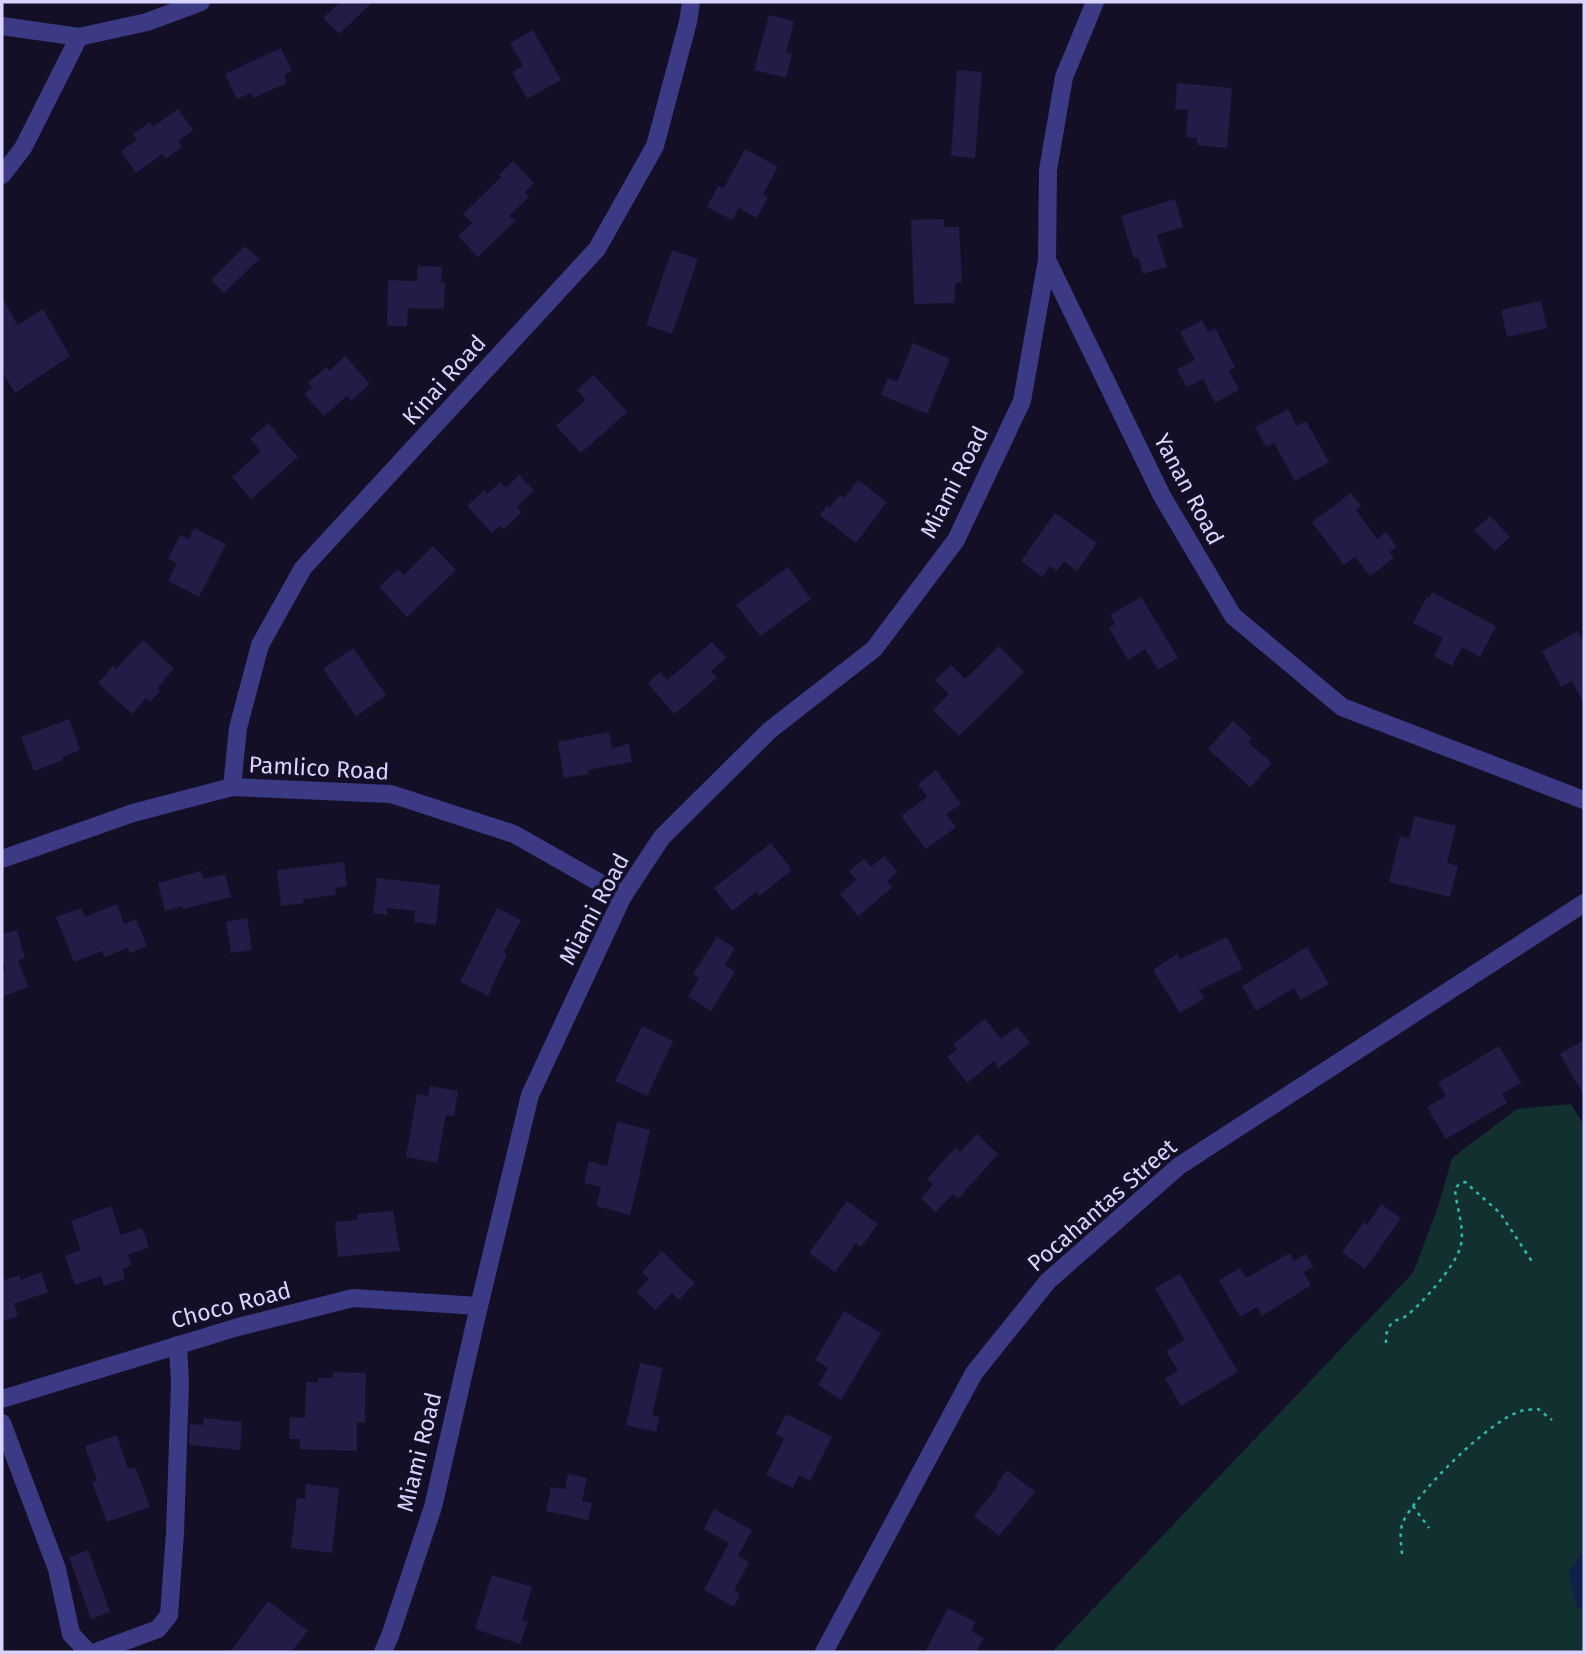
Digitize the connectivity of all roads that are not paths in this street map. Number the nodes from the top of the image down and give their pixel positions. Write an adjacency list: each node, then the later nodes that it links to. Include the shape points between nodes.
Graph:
1 (201, 2): 5 (street, via 147,22)
2 (691, 2): 8 (street, Kinai Road, via 656,146 597,248 303,568 260,645 238,728)
3 (1095, 2): 7 (street, Yanan Road, via 1063,76 1048,170)
4 (2, 26): 5 (street)
5 (79, 37): 6 (street, via 23,148)
6 (2, 175)
7 (1047, 260): 9 (street, Yanan Road, via 1162,496 1233,616 1342,707); 11 (street, Miami Road, via 1022,401 956,540 874,649 770,730 662,837)
8 (232, 787): 10 (street, Pamlico Road, via 133,813); 11 (street, Pamlico Road, via 391,794 514,834)
9 (1584, 800)
10 (2, 859)
11 (623, 896): 13 (street, Miami Road, via 530,1096)
12 (1584, 903): 20 (street, Pocahantas Street, via 1178,1166 1048,1282 974,1373)
13 (478, 1306): 14 (street, Choco Road, via 353,1298); 19 (street, Miami Road, via 433,1507)
14 (177, 1345): 15 (street, Choco Road); 18 (street, via 180,1383 169,1615 158,1629)
15 (2, 1396)
16 (2, 1423): 17 (street, via 57,1569 71,1634)
17 (88, 1652)
18 (96, 1652)
19 (383, 1652)
20 (824, 1652)

